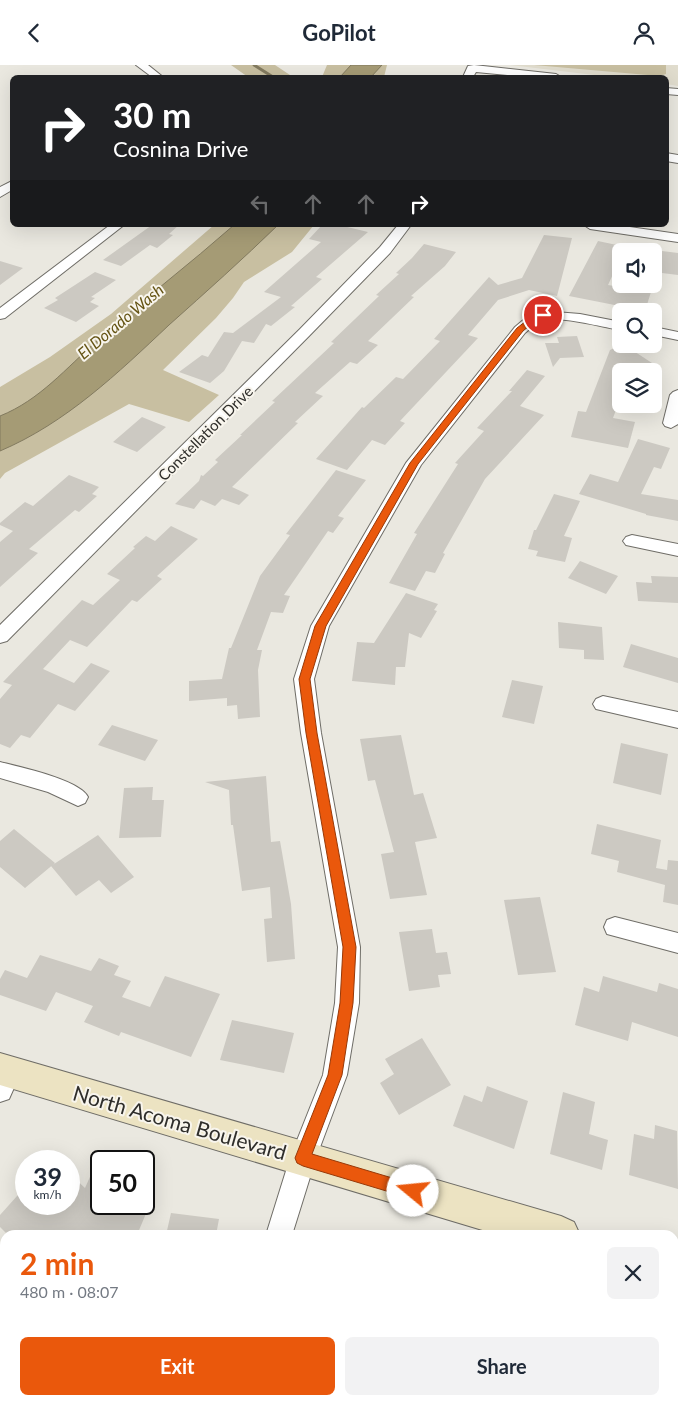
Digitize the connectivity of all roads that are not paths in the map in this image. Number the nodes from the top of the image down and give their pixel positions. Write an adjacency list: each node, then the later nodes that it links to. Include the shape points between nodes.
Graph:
1 (158, 65): 2 (street)
2 (143, 67): 3 (street)
3 (155, 75)
4 (469, 75): 5 (street, via 472,68)
5 (537, 75)
6 (115, 227): 10 (street)
7 (403, 227): 18 (street, Constellation Drive, via 305,332)
8 (604, 227): 9 (street)
9 (678, 238)
10 (0, 315)
11 (612, 324): 26 (street, via 543,315 520,329 414,463 320,626 304,679 349,947 347,1003 335,1075)
12 (662, 333): 13 (street)
13 (678, 336)
14 (678, 395): 15 (street)
15 (671, 423)
16 (632, 541): 17 (street)
17 (678, 550)
18 (0, 636)
19 (603, 704): 20 (street)
20 (678, 720)
21 (0, 770): 22 (street, via 53,785)
22 (78, 797)
23 (615, 927): 24 (street)
24 (678, 943)
25 (3, 1077): 26 (main road, North Acoma Boulevard)
26 (303, 1158): 27 (street); 28 (main road, North Acoma Boulevard)
27 (281, 1230)
28 (544, 1230)

